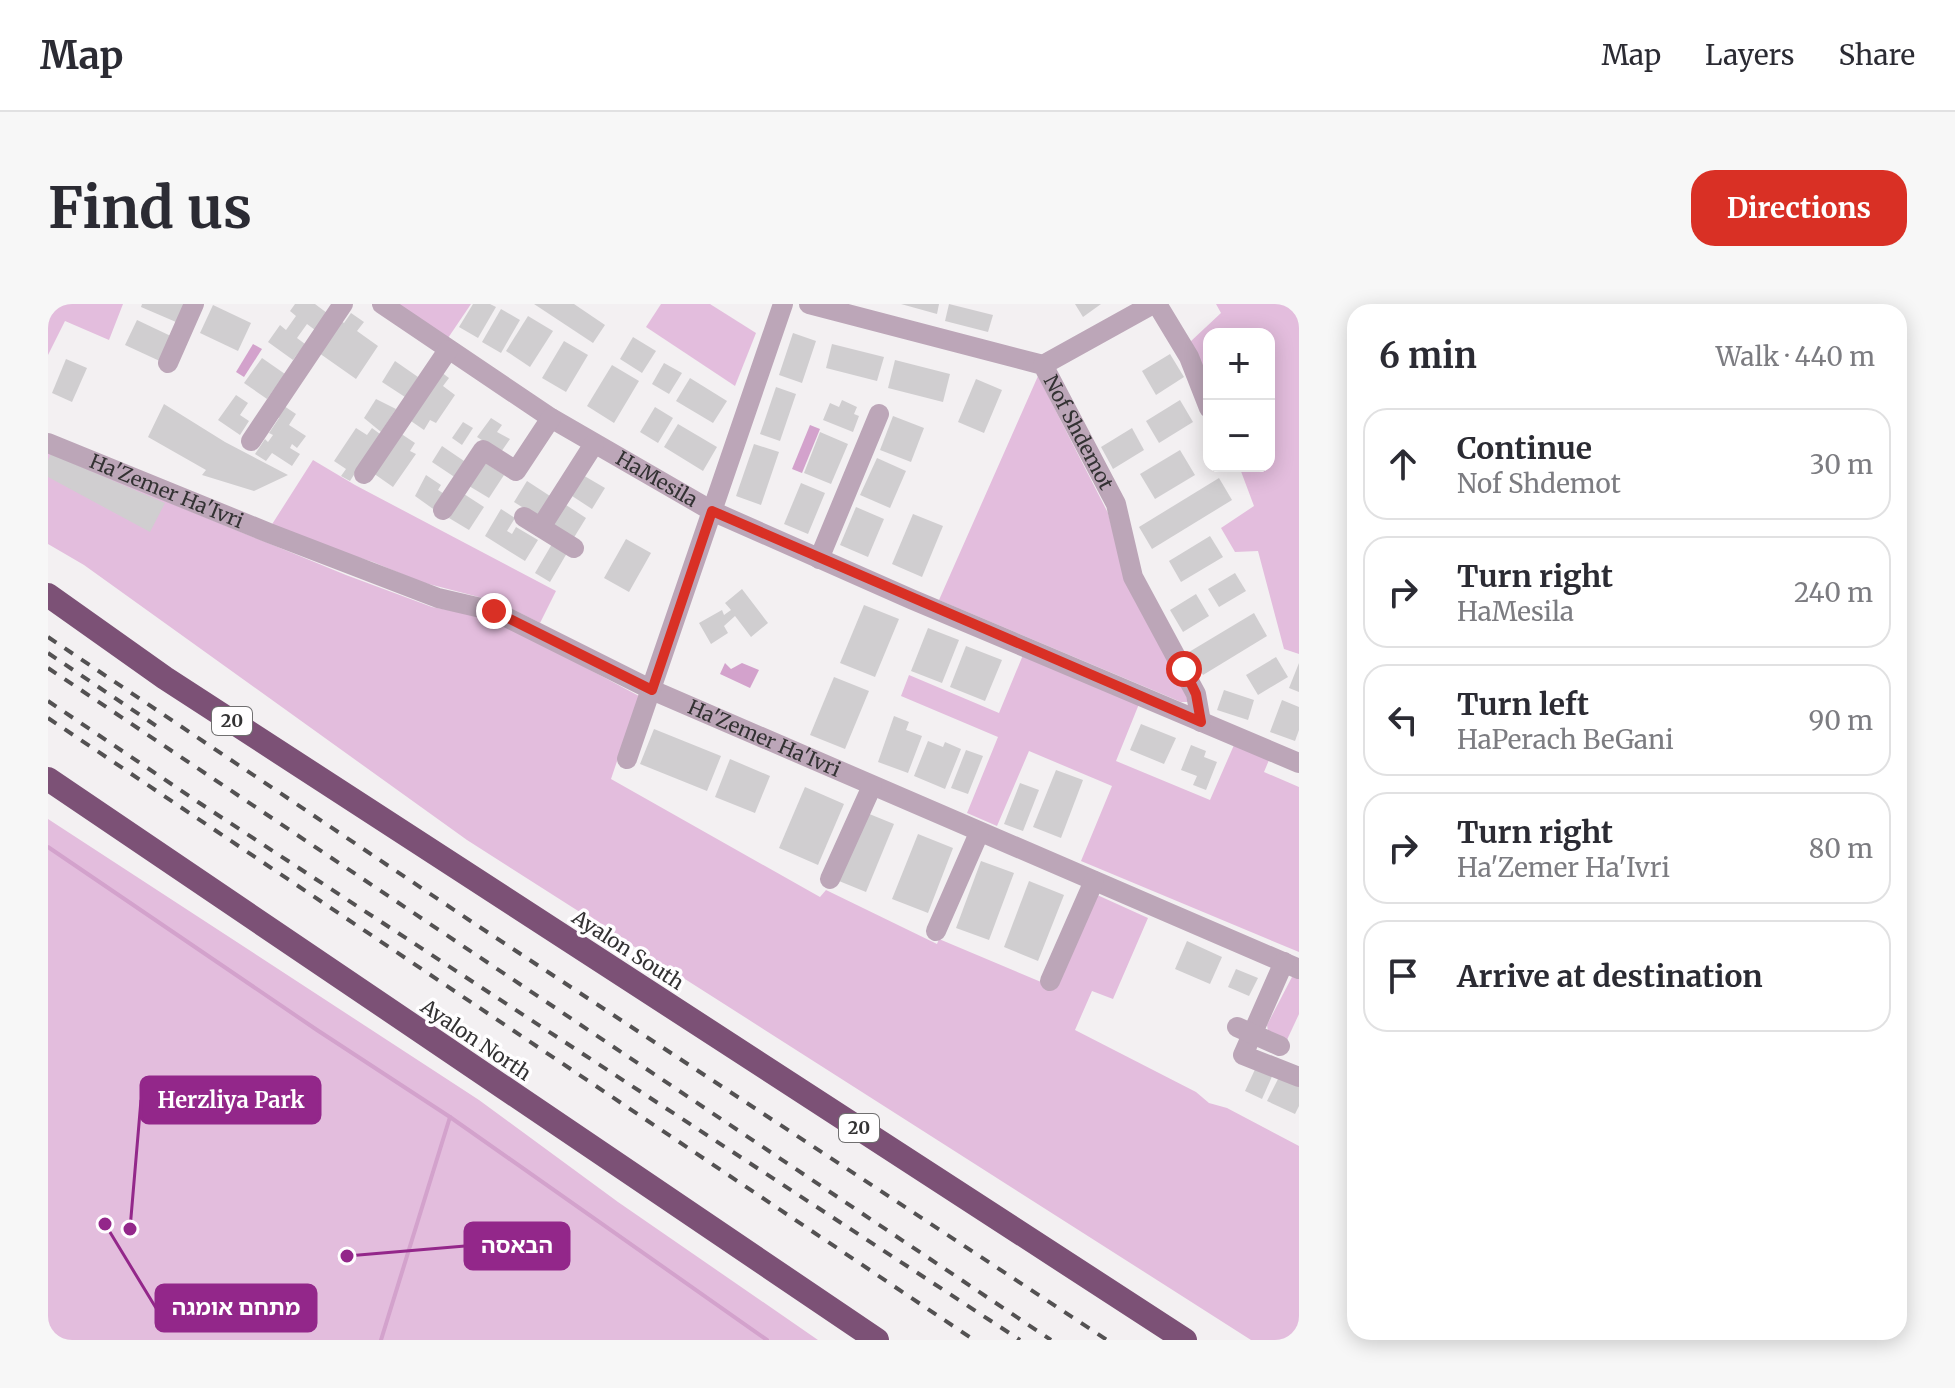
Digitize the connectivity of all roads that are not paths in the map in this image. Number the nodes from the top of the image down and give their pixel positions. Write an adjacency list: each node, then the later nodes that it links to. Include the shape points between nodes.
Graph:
1 (194, 304): 8 (street)
2 (343, 304): 13 (street)
3 (783, 304): 18 (street)
4 (809, 304): 9 (street, Nof Shdemot)
5 (1155, 304): 9 (street); 10 (street, via 1189,357)
6 (385, 305): 7 (street, HaMesila)
7 (448, 350): 12 (street, HaMesila); 16 (street)
8 (168, 363)
9 (1043, 365): 23 (street, Nof Shdemot, via 1116,504 1133,577 1196,694)
10 (1206, 400)
11 (879, 414): 20 (street)
12 (551, 418): 15 (street, HaMesila); 17 (street, via 516,471 483,450)
13 (251, 441)
14 (48, 443): 22 (street, Ha'Zemer Ha'Ivri, via 438,598 494,611)
15 (594, 444): 18 (street, HaMesila); 19 (street, via 532,522)
16 (364, 474)
17 (443, 510)
18 (712, 511): 20 (street, HaMesila); 22 (street)
19 (574, 548)
20 (819, 559): 23 (street, HaMesila)
21 (48, 595): 38 (highway, Ayalon South / 20, via 165,678)
22 (652, 690): 24 (street); 27 (street, Ha'Zemer Ha'Ivri)
23 (1201, 722): 25 (street, HaMesila)
24 (627, 759)
25 (1299, 763)
26 (48, 779): 37 (highway, Ayalon North)
27 (872, 786): 28 (street, Ha'Zemer Ha'Ivri); 29 (street)
28 (979, 833): 30 (street, Ha'Zemer Ha'Ivri); 31 (street)
29 (830, 879)
30 (1094, 881): 32 (street, Ha'Zemer Ha'Ivri); 33 (street)
31 (936, 931)
32 (1292, 966): 34 (street)
33 (1050, 981)
34 (1245, 1030): 35 (street); 36 (street, via 1243,1055)
35 (1280, 1046)
36 (1299, 1077)
37 (877, 1340)
38 (1185, 1340)

